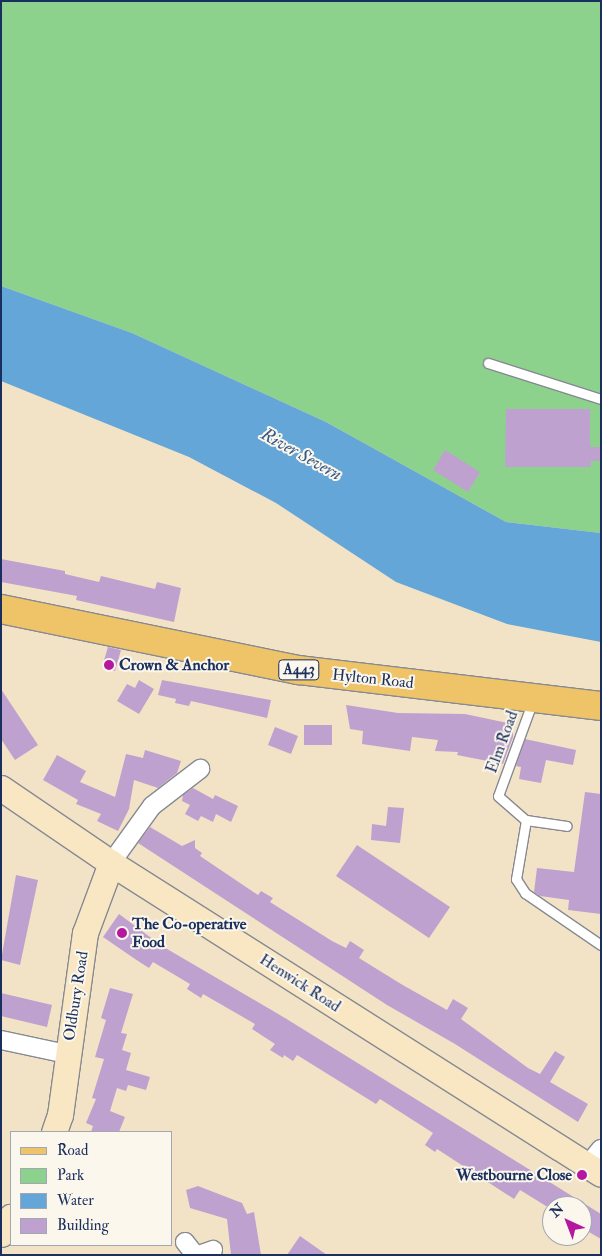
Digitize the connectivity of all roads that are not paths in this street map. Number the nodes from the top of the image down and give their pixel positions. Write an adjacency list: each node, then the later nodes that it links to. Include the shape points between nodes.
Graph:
1 (488, 363): 2 (lane)
2 (601, 399)
3 (1, 609): 4 (main road, Hylton Road / A443, via 299,670)
4 (530, 697): 5 (main road, Hylton Road / A443); 8 (lane, Elm Road, via 529,711 498,796)
5 (601, 706)
6 (200, 769): 10 (street, via 152,806)
7 (1, 788): 10 (main road, Henwick Road)
8 (526, 820): 9 (lane); 11 (lane, via 516,879 525,893)
9 (567, 826)
10 (111, 863): 13 (main road, Oldbury Road, via 85,933); 15 (main road, Henwick Road)
11 (601, 945)
12 (1, 1040): 13 (street)
13 (67, 1054): 14 (main road, Oldbury Road, via 60,1115)
14 (54, 1131)
15 (596, 1163)
16 (10, 1219): 17 (main road)
17 (1, 1234)

